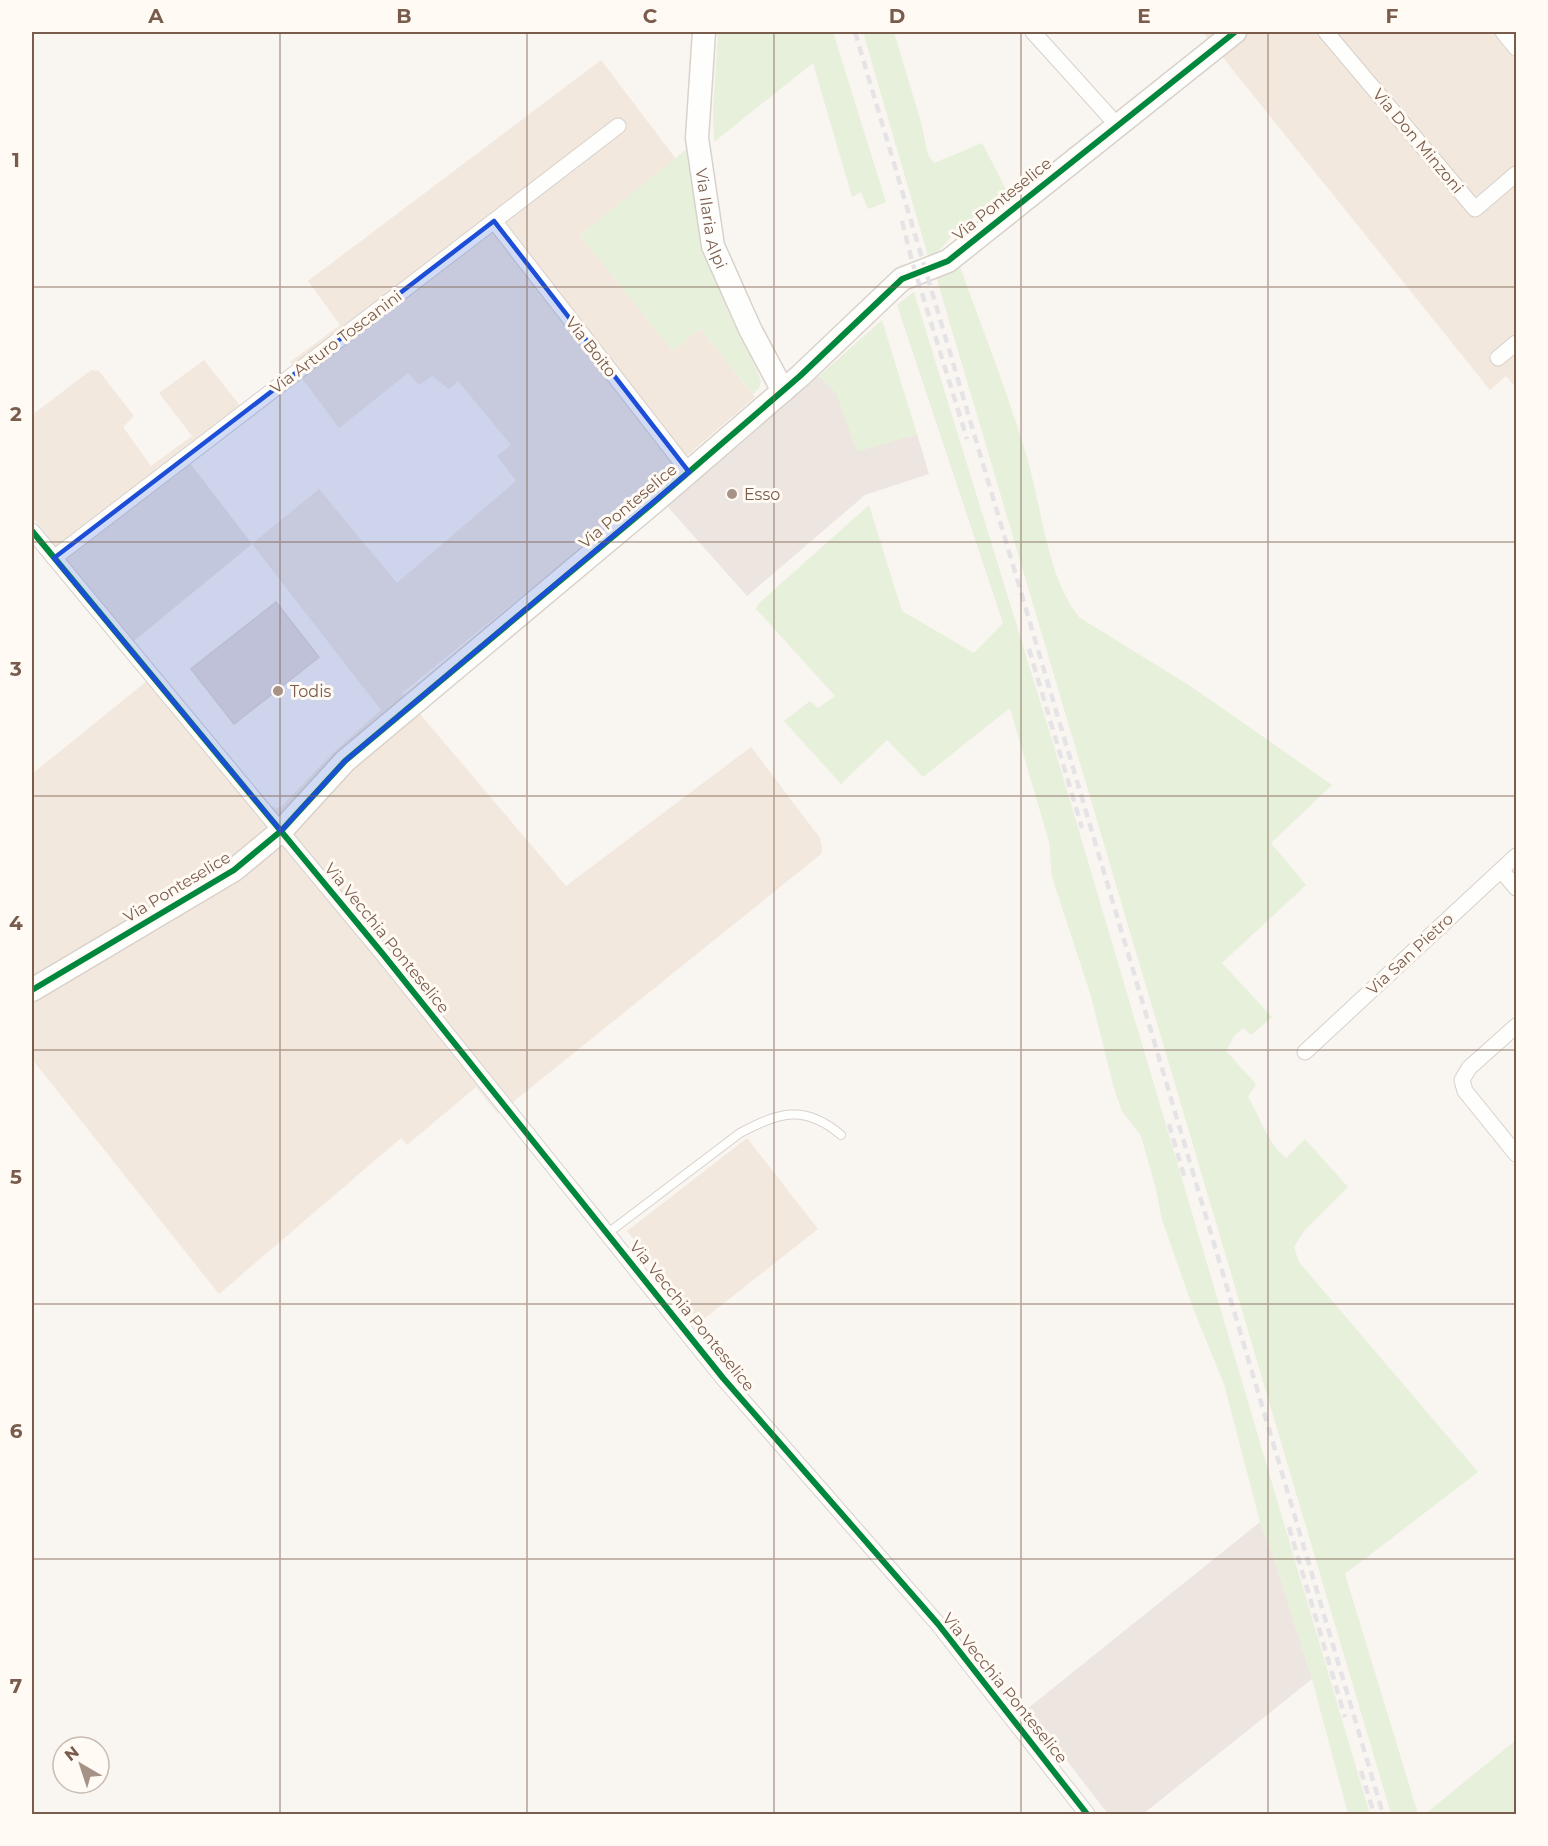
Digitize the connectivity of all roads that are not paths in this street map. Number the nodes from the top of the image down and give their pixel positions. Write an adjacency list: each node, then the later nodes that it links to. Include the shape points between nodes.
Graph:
1 (704, 32): 13 (street, Via Ilaria Alpi, via 697,138 713,246)
2 (1033, 32): 7 (street)
3 (1235, 32): 7 (street, Via Ponteselice)
4 (1326, 32): 9 (street, Via Don Minzoni, via 1475,209)
5 (1503, 32): 6 (street)
6 (1516, 48)
7 (1117, 125): 13 (street, Via Ponteselice, via 948,261 902,279)
8 (618, 126): 10 (street, Via Arturo Toscanini)
9 (1516, 174)
10 (494, 221): 14 (street, Via Boito); 16 (street, Via Arturo Toscanini)
11 (1516, 343): 12 (street)
12 (1498, 357)
13 (783, 391): 14 (street, Via Ponteselice)
14 (689, 472): 17 (street, Via Ponteselice, via 345,761)
15 (32, 531): 16 (street, Via Vecchia Ponteselice)
16 (54, 558): 17 (street, Via Vecchia Ponteselice)
17 (281, 831): 21 (street, Via Ponteselice, via 234,870); 26 (street, Via Vecchia Ponteselice)
18 (1516, 856): 19 (street, Via San Pietro)
19 (1501, 870): 20 (street); 23 (street, Via San Pietro)
20 (1516, 888)
21 (32, 990)
22 (1516, 1026): 25 (street, via 1469,1068 1462,1080 1466,1091)
23 (1305, 1052)
24 (841, 1135): 26 (lane, via 804,1114 761,1121)
25 (1516, 1154)
26 (608, 1233): 27 (street, Via Vecchia Ponteselice, via 723,1378 938,1624)
27 (1087, 1815)

